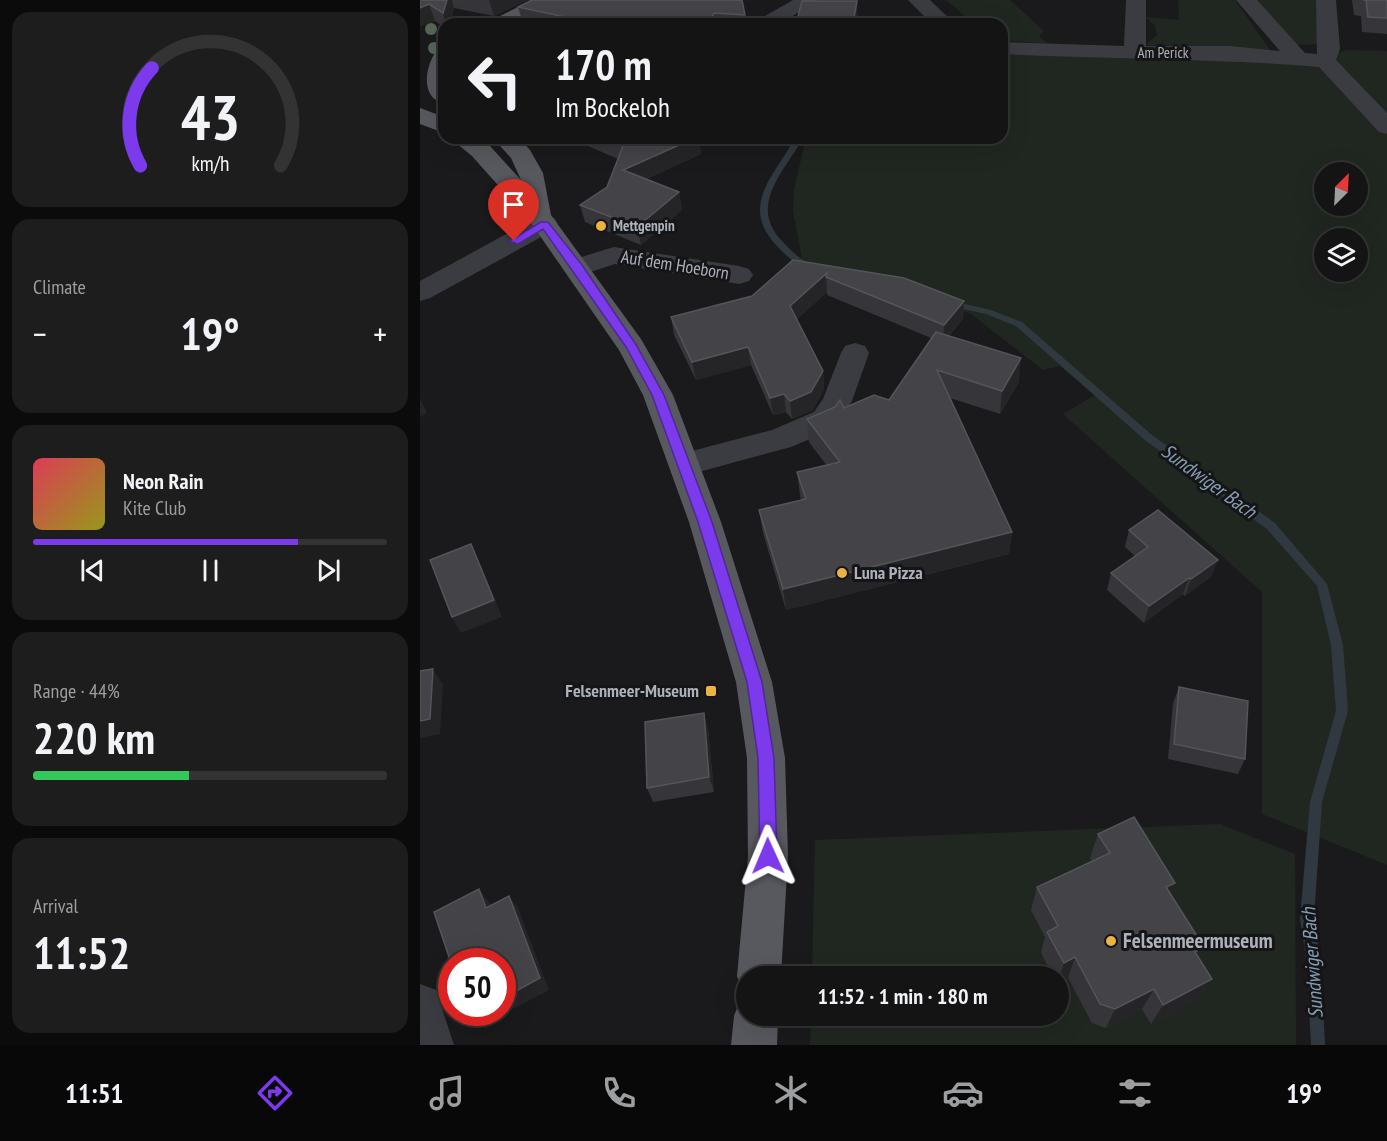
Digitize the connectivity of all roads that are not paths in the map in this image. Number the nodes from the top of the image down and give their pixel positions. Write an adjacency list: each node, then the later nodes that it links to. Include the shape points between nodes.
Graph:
1 (548, 0): 7 (main road)
2 (808, 0): 10 (street)
3 (918, 0): 11 (street)
4 (1136, 0): 14 (street)
5 (1246, 0): 15 (street)
6 (1326, 0): 16 (street, via 1329,49)
7 (527, 9): 8 (main road); 9 (main road)
8 (501, 18)
9 (510, 18)
10 (776, 18)
11 (938, 18)
12 (1008, 48): 14 (street, Am Perick)
13 (436, 50): 17 (main road)
14 (1134, 52): 15 (street, Am Perick, via 1230,52)
15 (1298, 58): 16 (street, Am Perick)
16 (1325, 61): 22 (street)
17 (438, 87)
18 (420, 92): 19 (main road)
19 (438, 100)
20 (420, 115): 21 (main road)
21 (438, 123)
22 (1387, 127)
23 (471, 144): 25 (main road)
24 (511, 144): 25 (main road, via 534,175)
25 (542, 220): 26 (main road); 28 (street)
26 (578, 267): 27 (street, Auf dem Hoeborn, via 614,255); 30 (main road, via 631,346 658,395)
27 (739, 275)
28 (420, 292)
29 (855, 353): 30 (street, via 837,401 825,420 780,439)
30 (684, 464): 31 (main road, via 736,614 754,682 766,758 768,856)
31 (760, 966)
32 (420, 1005): 34 (street)
33 (755, 1026): 35 (main road)
34 (431, 1045)
35 (754, 1045)

